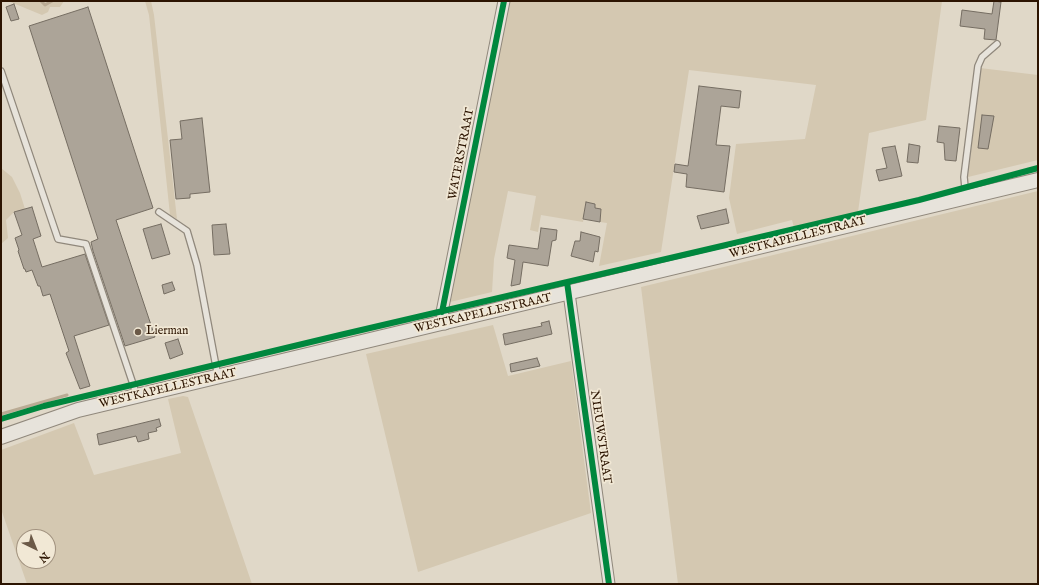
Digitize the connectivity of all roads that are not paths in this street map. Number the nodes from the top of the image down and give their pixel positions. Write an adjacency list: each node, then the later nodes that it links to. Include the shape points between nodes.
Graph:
1 (504, 1): 8 (street, WATERSTRAAT, via 442,312)
2 (998, 44): 5 (lane, via 982,57 978,66 964,177)
3 (1, 71): 10 (lane, via 58,239 86,244)
4 (1038, 180): 5 (street, WESTKAPELLESTRAAT)
5 (966, 198): 7 (street, WESTKAPELLESTRAAT)
6 (159, 212): 9 (lane, via 187,231 197,265)
7 (569, 293): 8 (street, WESTKAPELLESTRAAT); 12 (street, NIEUWSTRAAT)
8 (445, 324): 9 (street, WESTKAPELLESTRAAT)
9 (218, 377): 10 (street, WESTKAPELLESTRAAT)
10 (137, 396): 11 (street, WESTKAPELLESTRAAT, via 55,418)
11 (1, 438)
12 (609, 584)

